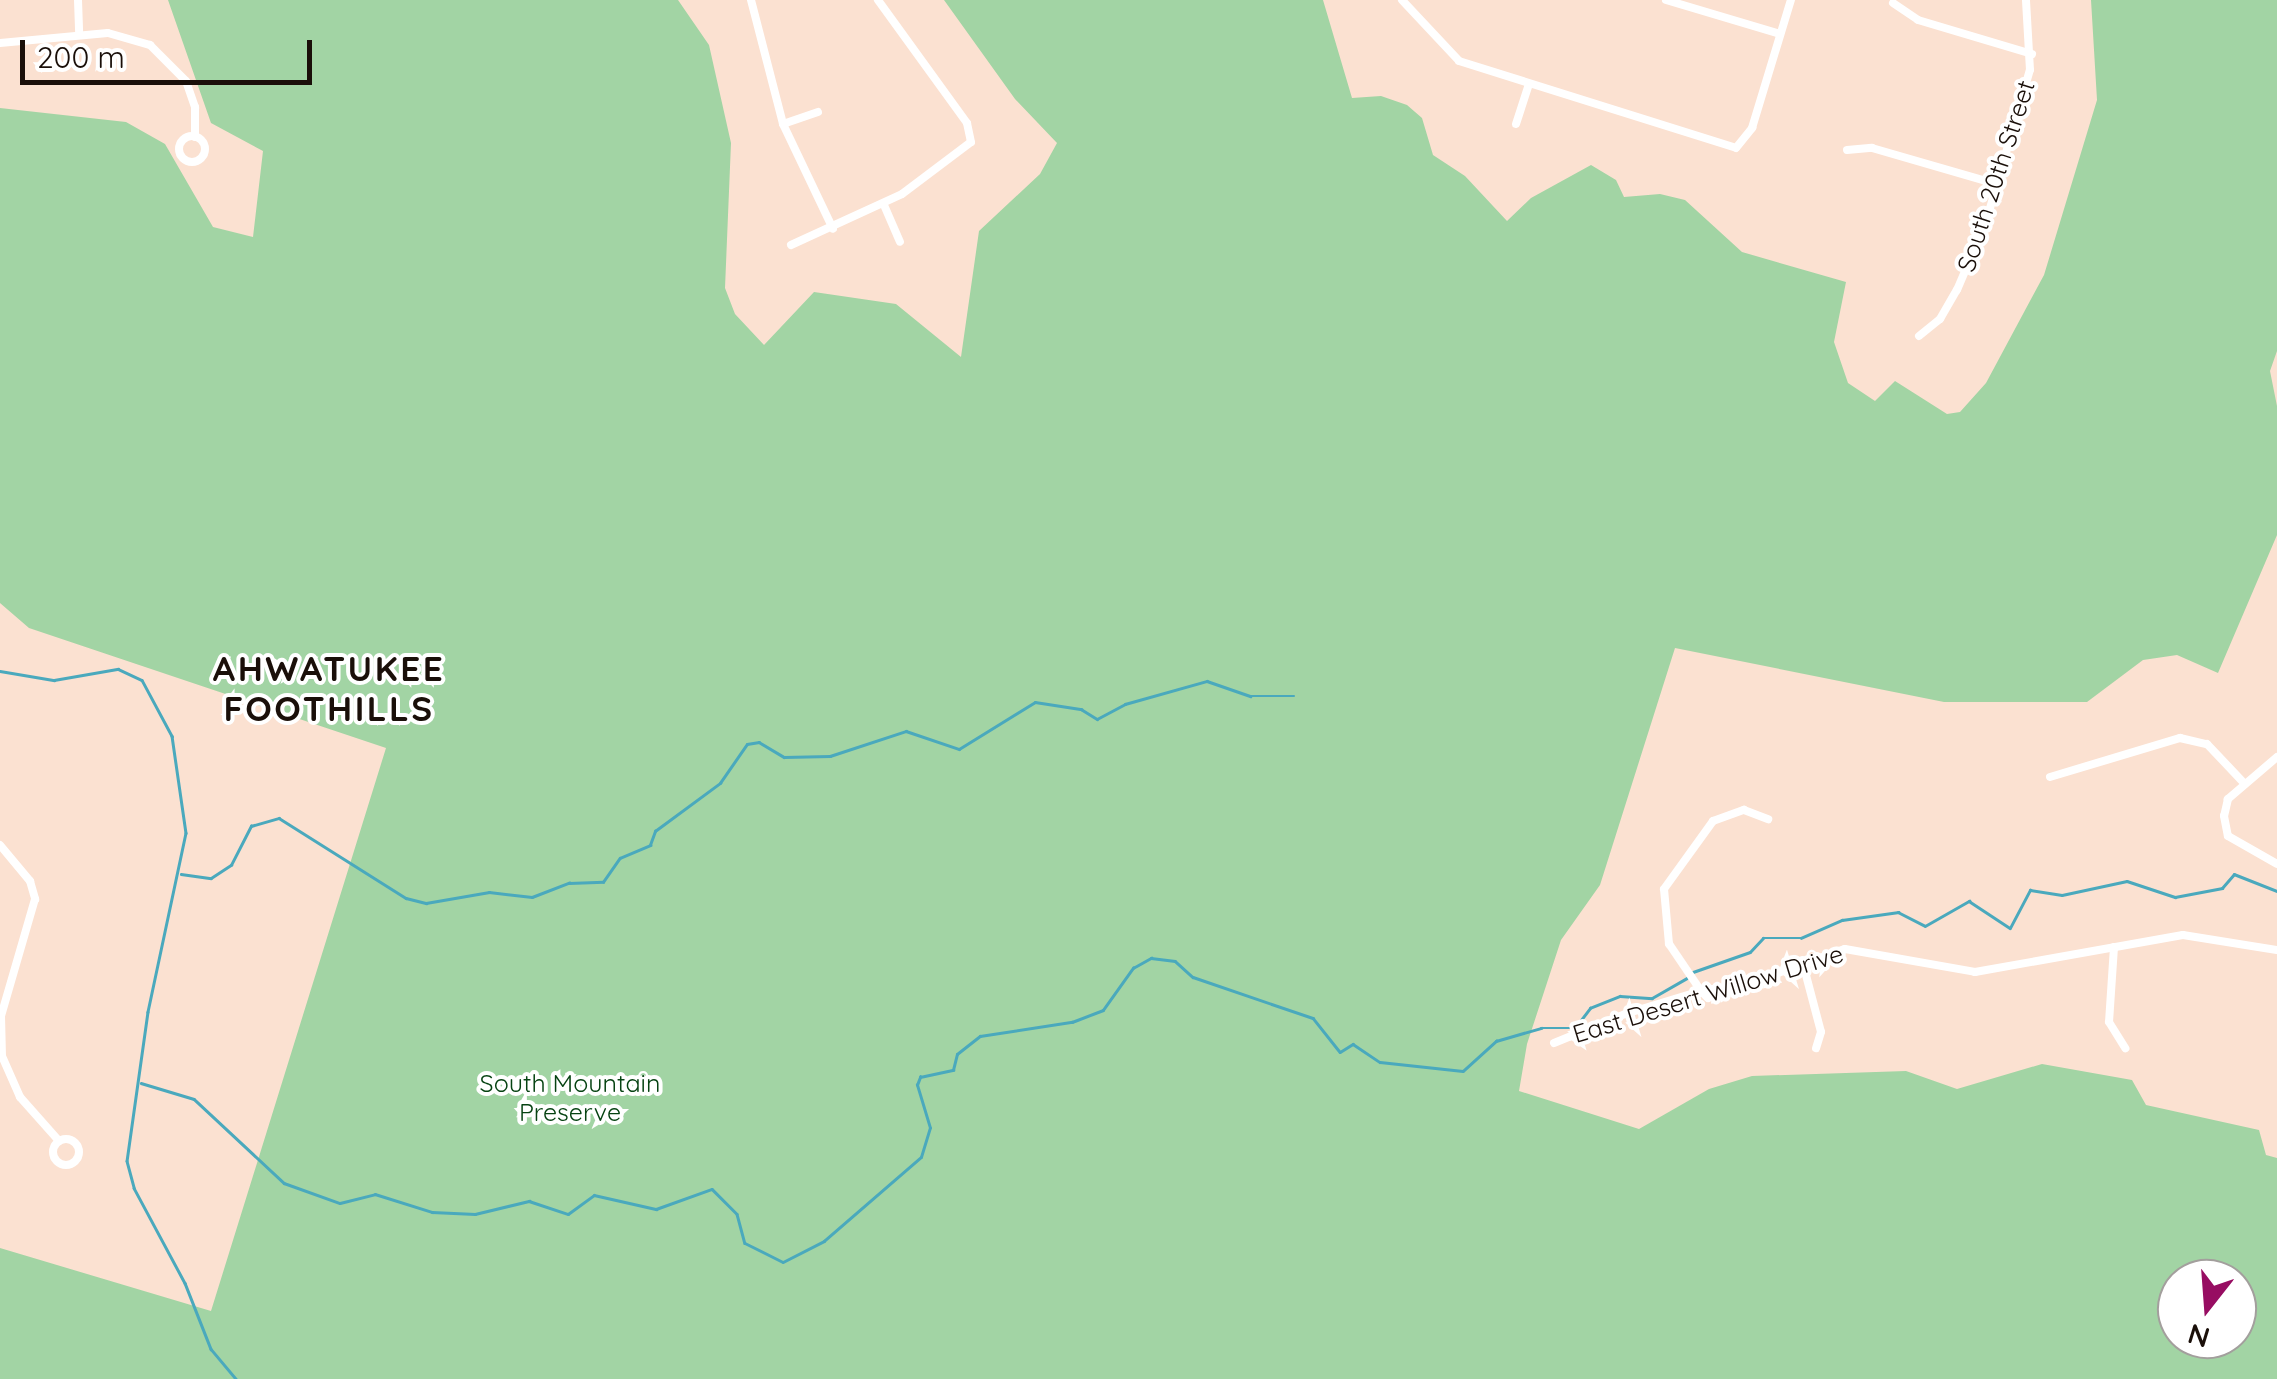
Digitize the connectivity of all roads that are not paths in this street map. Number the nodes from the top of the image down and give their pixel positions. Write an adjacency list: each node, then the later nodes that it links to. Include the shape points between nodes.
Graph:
1 (78, 0): 9 (street)
2 (751, 0): 15 (street)
3 (878, 0): 20 (street, via 966,123 971,142)
4 (1402, 0): 13 (street, via 1449,56)
5 (1666, 0): 10 (street)
6 (1790, 0): 10 (street)
7 (2026, 0): 12 (street, South 20th Street)
8 (1893, 3): 12 (street, via 1918,20)
9 (79, 34): 11 (street); 17 (street, via 130,36 170,59 195,107)
10 (1780, 34): 13 (street, via 1752,128 1736,148)
11 (0, 43)
12 (2032, 54): 19 (street, South 20th Street)
13 (1529, 84): 16 (street)
14 (818, 112): 15 (street)
15 (783, 124): 21 (street)
16 (1516, 124)
17 (195, 136)
18 (1847, 150): 19 (street, via 1872,148)
19 (1997, 184): 24 (street, South 20th Street, via 1968,270 1940,319)
20 (884, 204): 21 (street); 22 (street)
21 (833, 229): 23 (street)
22 (900, 242)
23 (791, 245)
24 (1919, 336)
25 (2277, 757): 27 (street)
26 (2050, 777): 27 (street, via 2180,738 2207,744)
27 (2245, 784): 30 (street, via 2228,799 2228,836)
28 (1768, 819): 34 (street, via 1744,810 1713,821 1668,878 1662,920)
29 (0, 845): 38 (street, via 30,881 35,899 32,928 1,1016 2,1056 20,1097)
30 (2277, 864)
31 (2114, 947): 32 (street, East Desert Willow Drive, via 2183,935); 33 (street, East Desert Willow Drive, via 1986,972 1877,950 1844,949); 37 (street, via 2109,1022)
32 (2277, 950)
33 (1802, 960): 34 (street, East Desert Willow Drive, via 1708,998); 36 (street, via 1821,1032)
34 (1701, 991): 35 (street, East Desert Willow Drive)
35 (1554, 1043)
36 (1816, 1048)
37 (2125, 1048)
38 (59, 1141)

